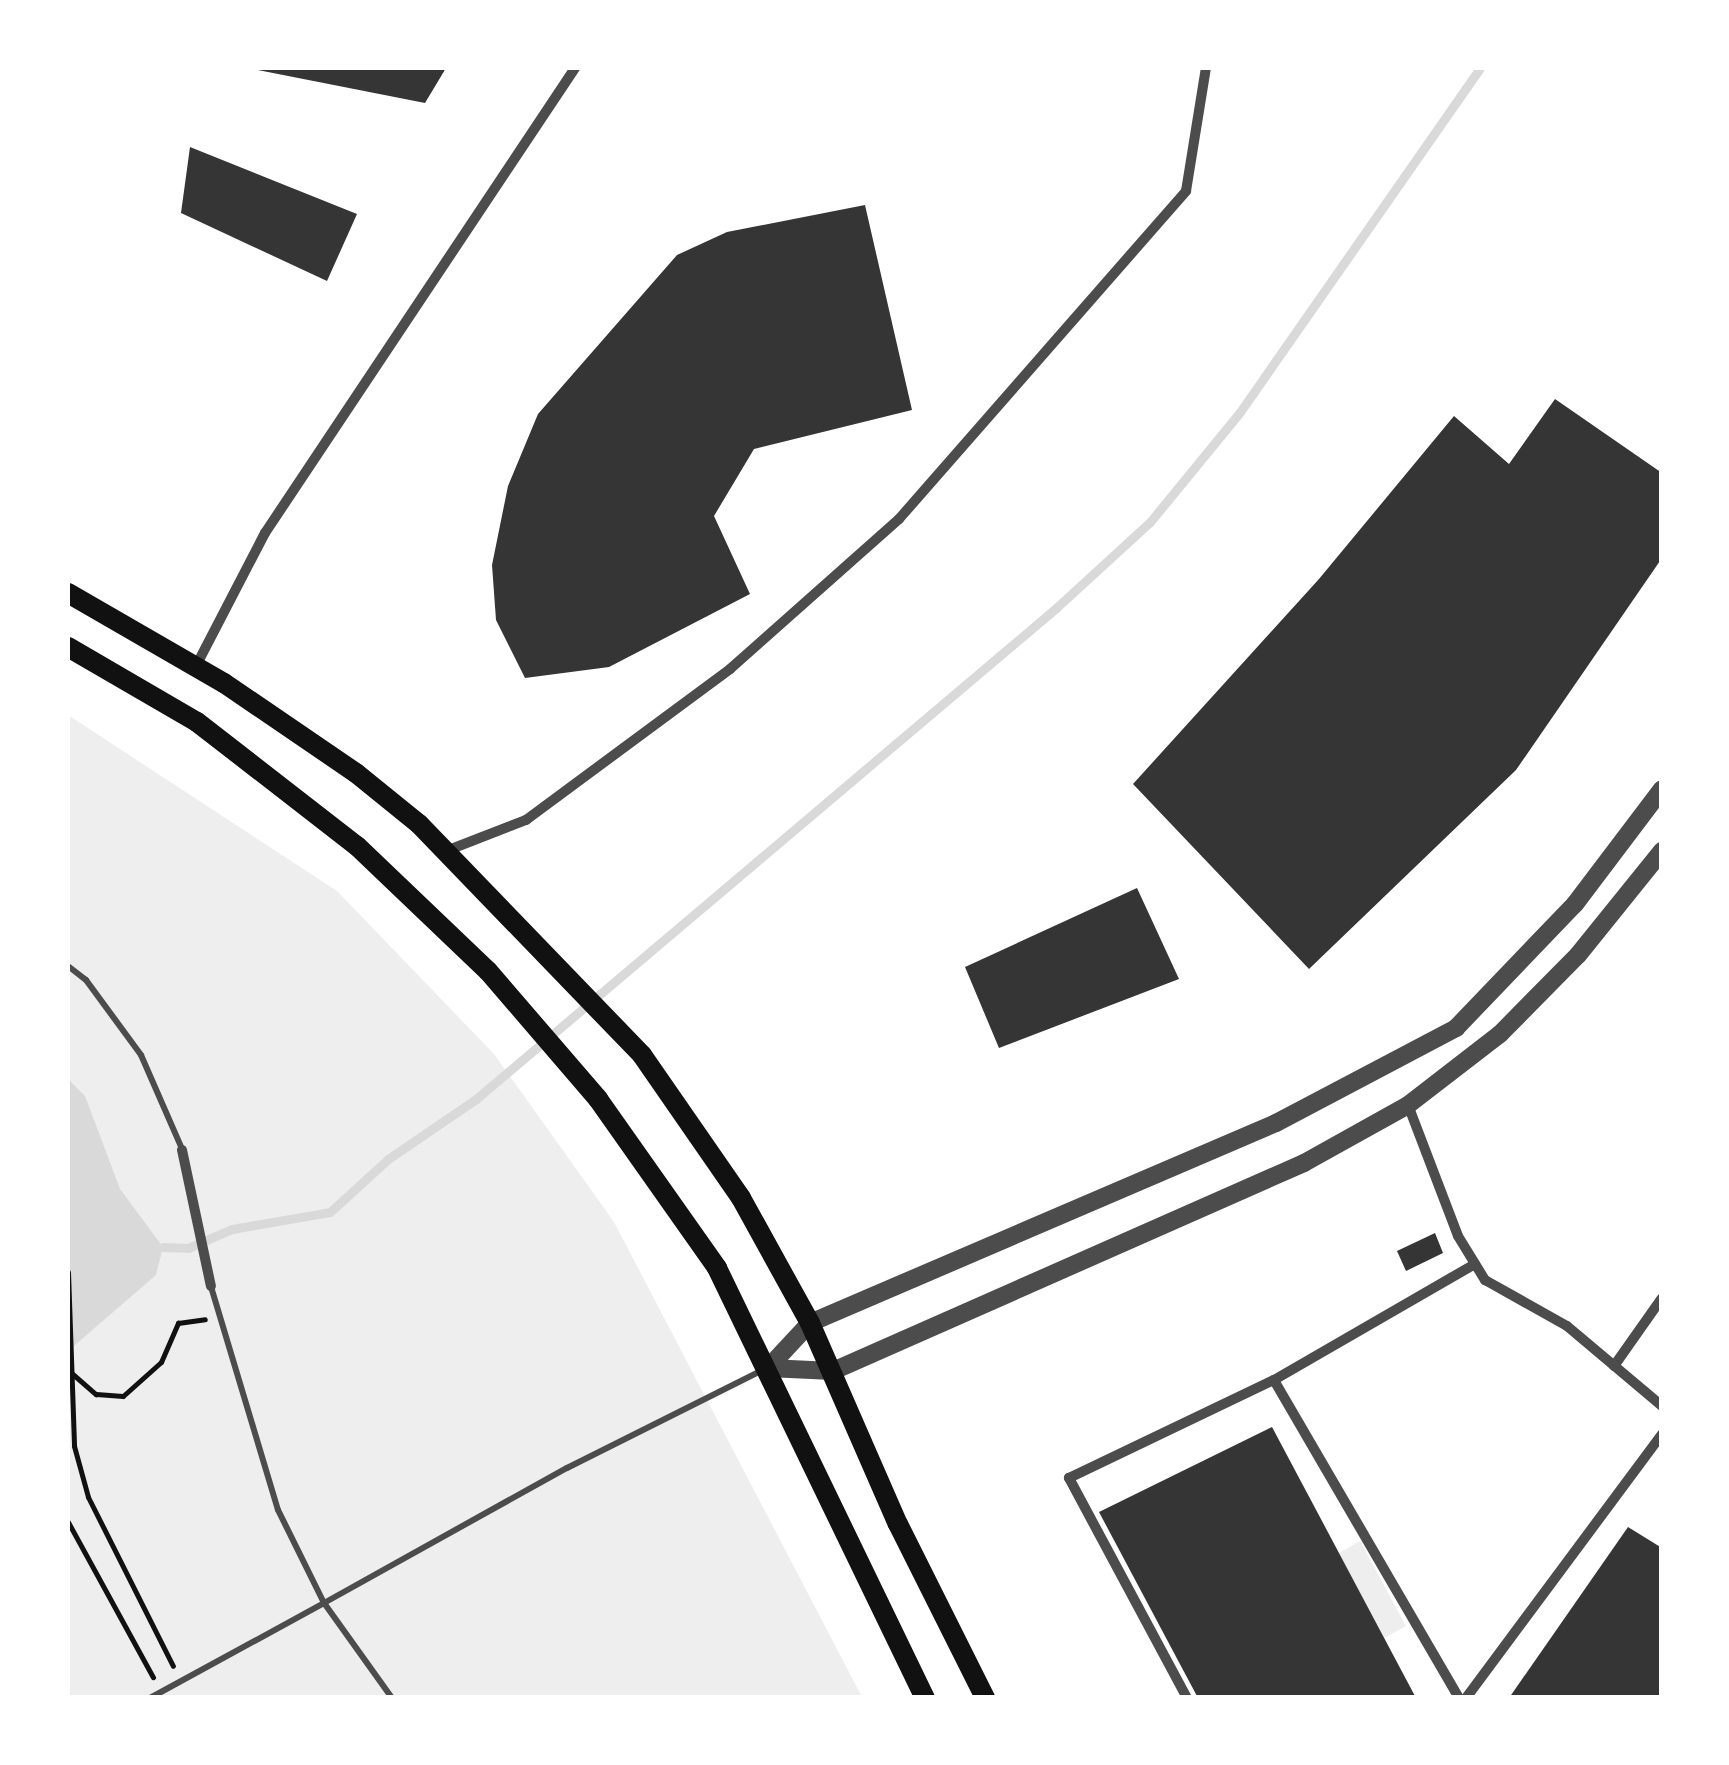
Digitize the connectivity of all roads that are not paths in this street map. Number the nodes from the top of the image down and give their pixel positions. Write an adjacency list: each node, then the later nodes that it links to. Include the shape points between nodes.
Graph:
1 (575, 68): 5 (street, via 266,533)
2 (1206, 68): 7 (street, via 1186,190 898,519 730,669 542,809)
3 (68, 593): 5 (main road)
4 (68, 646): 17 (main road, via 197,722 292,792 488,972 598,1099 717,1268)
5 (196, 666): 7 (main road, via 334,756)
6 (1662, 789): 15 (street, via 1575,904 1456,1028 1276,1124)
7 (446, 851): 15 (main road, via 642,1056 741,1198)
8 (1662, 851): 10 (street, via 1578,954 1500,1034)
9 (68, 966): 11 (lane, via 86,980 141,1055)
10 (1408, 1106): 12 (street, via 1458,1236); 18 (street, via 1304,1164)
11 (182, 1150): 13 (street)
12 (1476, 1264): 16 (street, via 1486,1280 1566,1326); 19 (street)
13 (211, 1286): 22 (lane, via 278,1510)
14 (1662, 1298): 16 (street)
15 (810, 1323): 17 (street); 18 (main road)
16 (1614, 1366): 20 (street)
17 (768, 1368): 18 (street); 22 (lane, via 567,1468); 25 (main road)
18 (833, 1372): 26 (main road)
19 (1274, 1380): 27 (street, via 1069,1478); 28 (street)
20 (1662, 1406)
21 (1662, 1434): 28 (street)
22 (324, 1603): 23 (lane); 24 (lane)
23 (150, 1698)
24 (392, 1698)
25 (925, 1698)
26 (984, 1698)
27 (1187, 1698)
28 (1463, 1698)

